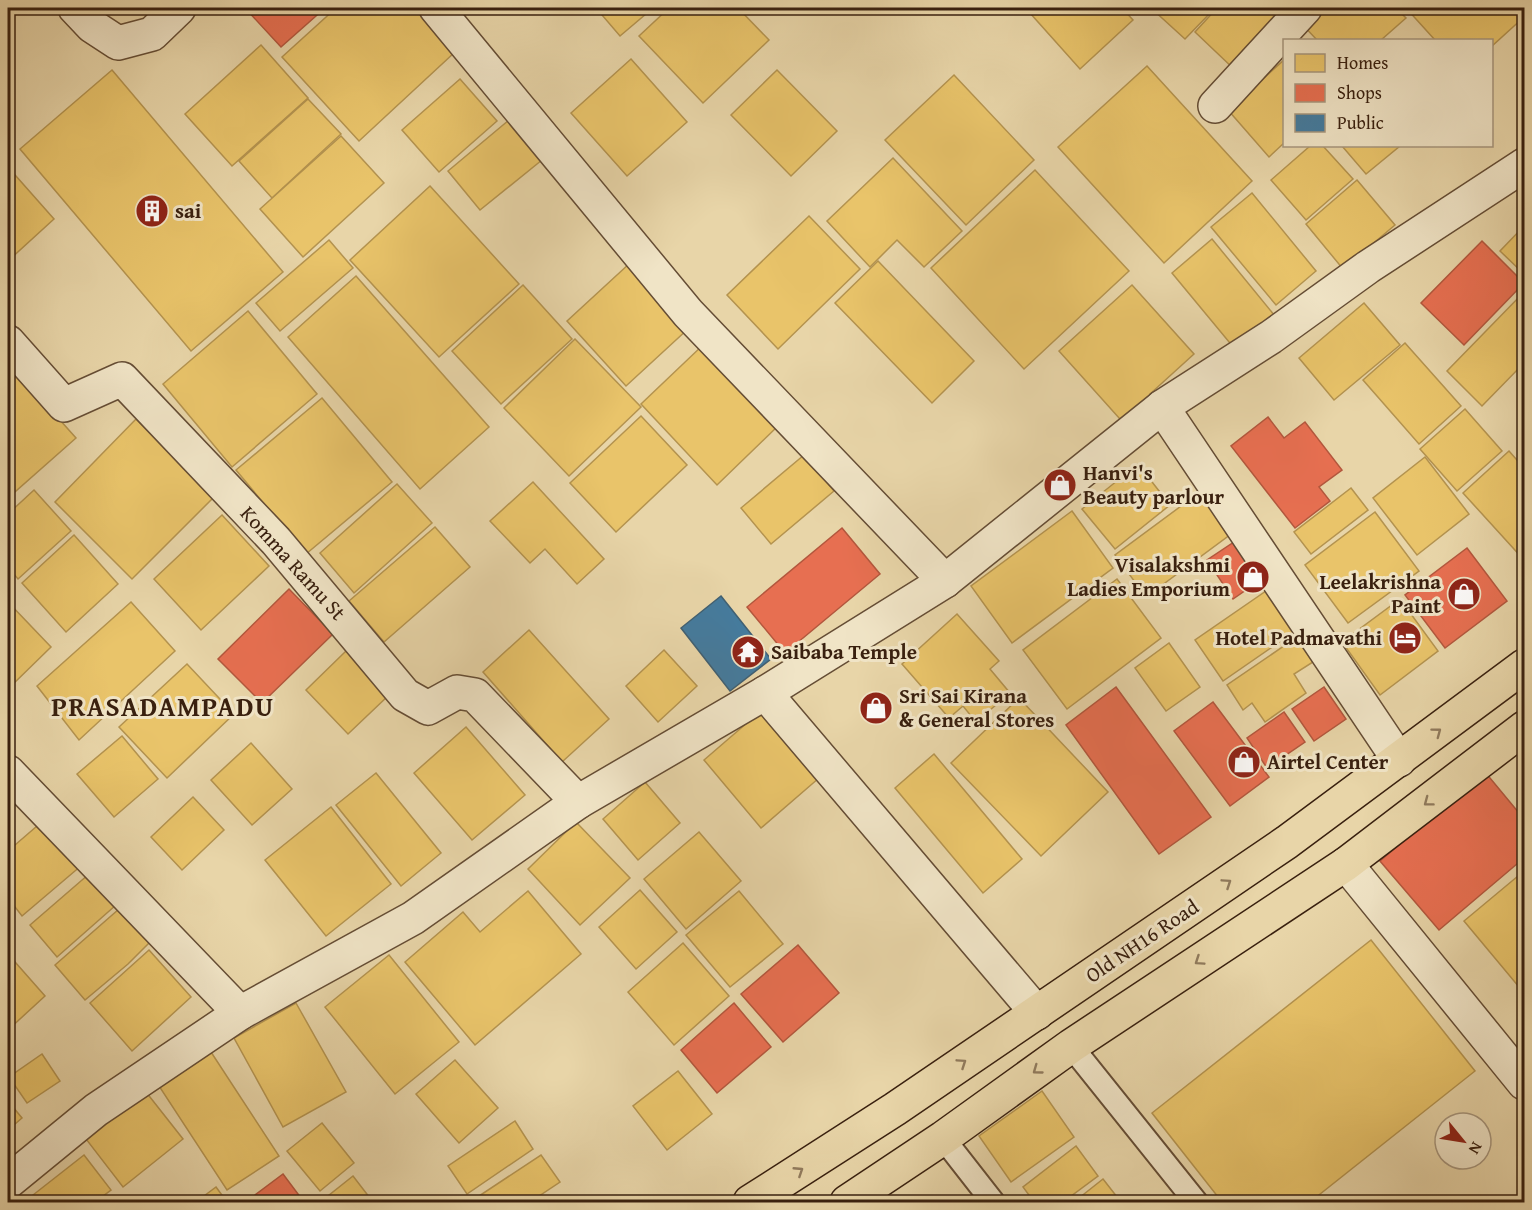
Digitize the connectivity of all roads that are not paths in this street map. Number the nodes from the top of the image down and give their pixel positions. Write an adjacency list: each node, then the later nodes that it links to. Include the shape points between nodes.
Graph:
1 (75, 8): 2 (street, via 92,26 118,43 152,34)
2 (179, 8)
3 (436, 8): 9 (street, via 688,314)
4 (1305, 8): 5 (street)
5 (1215, 106)
6 (1524, 165): 8 (street)
7 (8, 342): 15 (street, Komma Ramu St, via 64,405 122,379 276,541 405,695 428,708 457,692 476,695)
8 (1162, 407): 9 (street); 13 (street)
9 (945, 582): 11 (street)
10 (1524, 666): 13 (main road, Old NH16 Road, one-way to 10)
11 (765, 693): 15 (street); 17 (street)
12 (1524, 728): 16 (main road, one-way to 16)
13 (1399, 760): 17 (main road, Old NH16 Road, one-way to 13, via 1287,842)
14 (8, 772): 18 (street)
15 (578, 802): 18 (street, via 413,918)
16 (1346, 864): 19 (main road, one-way to 19); 20 (street)
17 (1037, 1012): 23 (main road, Old NH16 Road, one-way to 17)
18 (240, 1014): 22 (street, via 96,1110)
19 (1071, 1046): 21 (main road, one-way to 21); 26 (lane)
20 (1524, 1083)
21 (943, 1138): 24 (main road); 25 (lane)
22 (8, 1182)
23 (750, 1203)
24 (847, 1203)
25 (993, 1203)
26 (1196, 1203)

